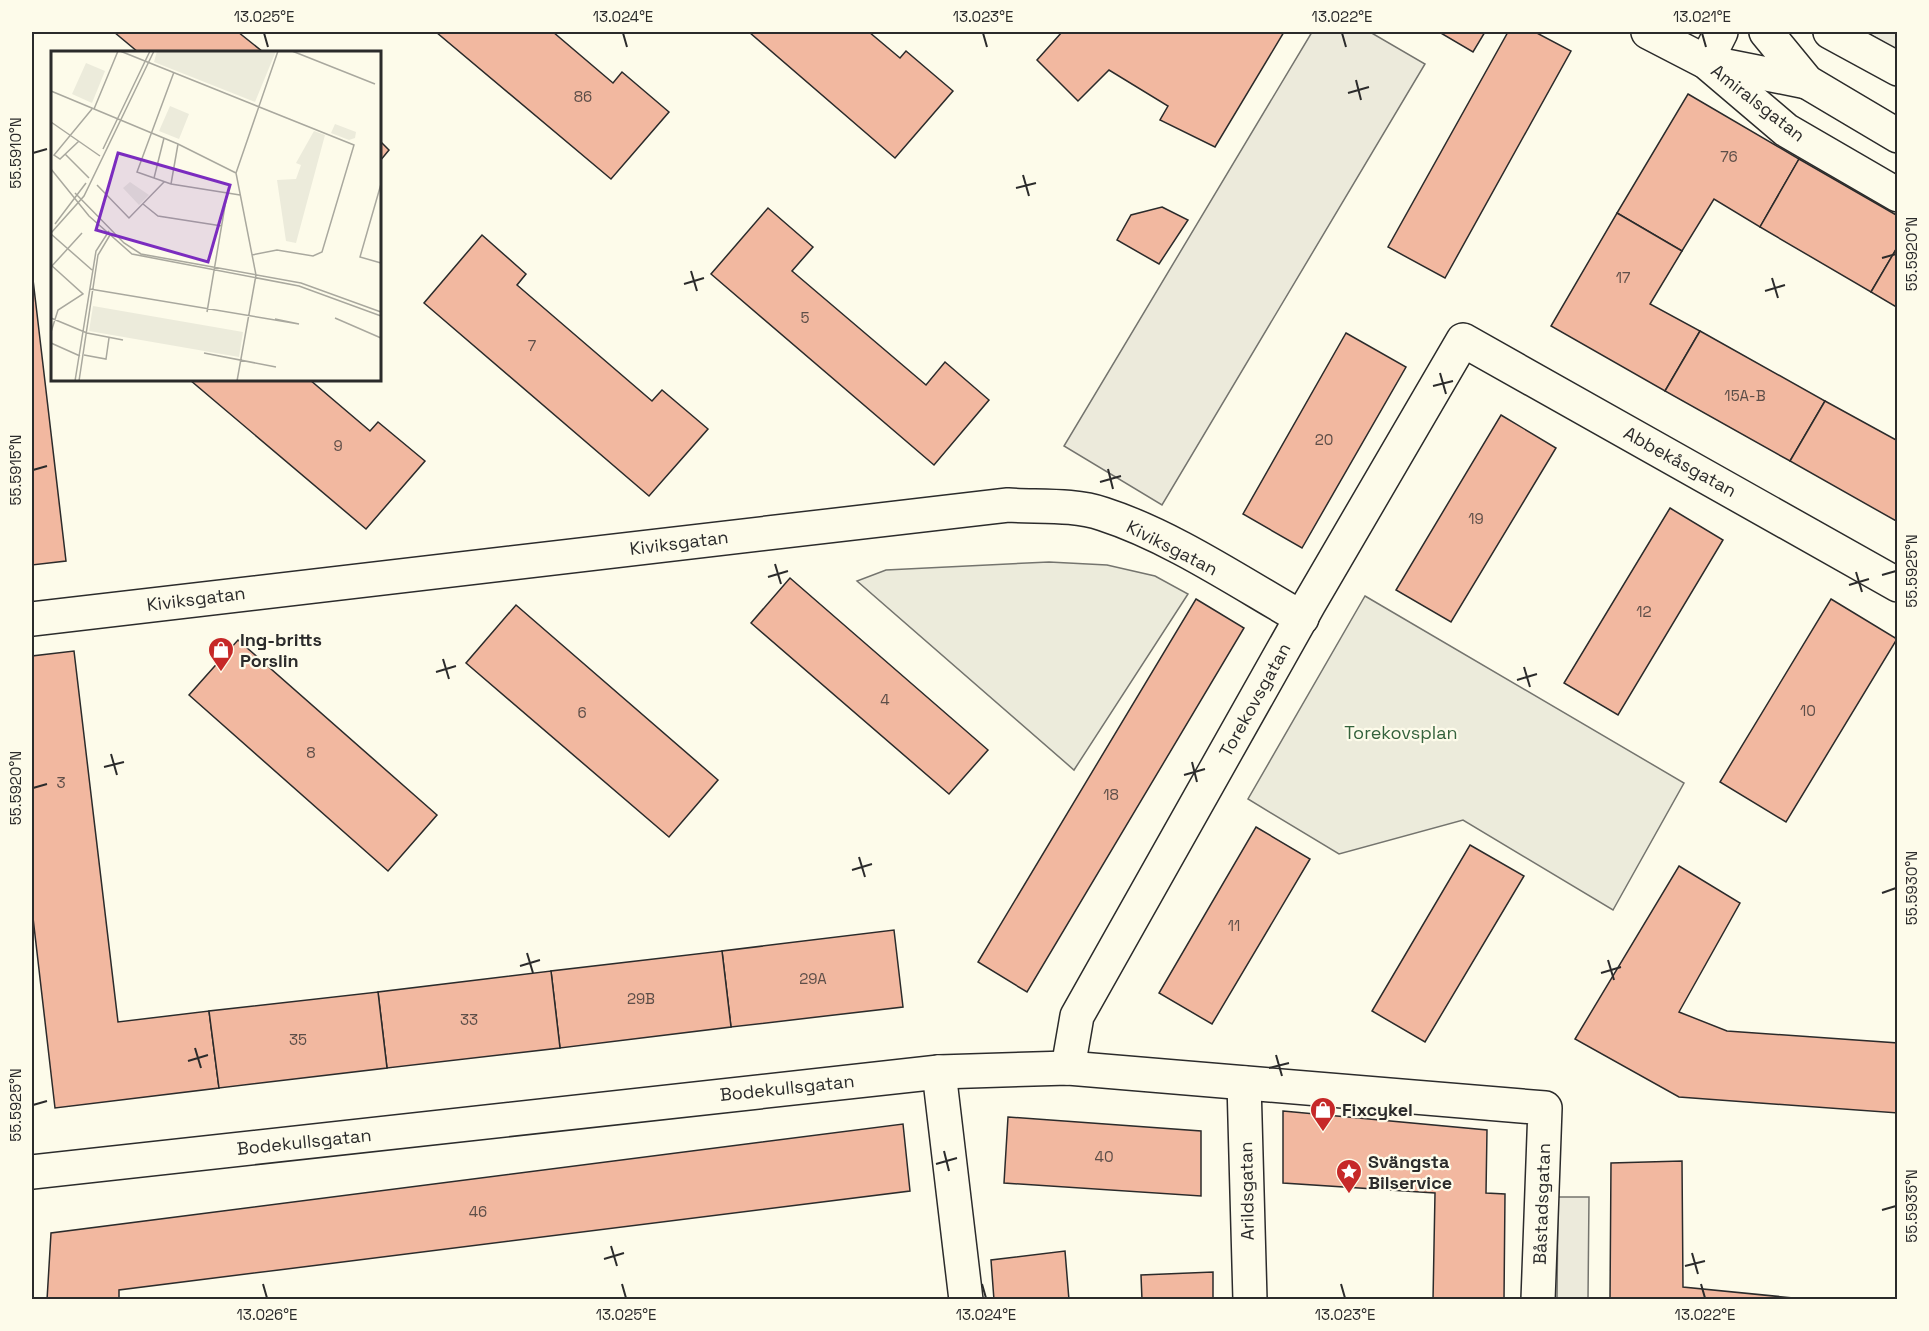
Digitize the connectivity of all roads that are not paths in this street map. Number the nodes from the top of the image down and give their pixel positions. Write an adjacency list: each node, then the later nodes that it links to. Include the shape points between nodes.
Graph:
1 (1720, 32): 5 (street)
2 (1766, 32): 7 (street)
3 (1830, 32): 6 (street)
4 (1660, 34): 5 (street, Amiralsgatan)
5 (1706, 62): 7 (street); 9 (street, Amiralsgatan, via 1786,130)
6 (1898, 69)
7 (1807, 82): 8 (street)
8 (1898, 136)
9 (1898, 195)
10 (1463, 339): 11 (street, Abbekåsgatan); 12 (street, Torekovsgatan)
11 (1898, 585)
12 (1302, 618): 13 (street, Kiviksgatan, via 1188,554 1103,514 1008,505); 14 (street, Torekovsgatan, via 1077,1016)
13 (32, 619)
14 (1068, 1068): 15 (street, Bodekullsgatan); 16 (street, Bodekullsgatan)
15 (939, 1072): 18 (street, Bodekullsgatan); 19 (street)
16 (1244, 1083): 17 (street, Bodekullsgatan); 20 (street, Arildsgatan)
17 (1545, 1108): 21 (street, Båstadsgatan)
18 (32, 1172)
19 (966, 1299)
20 (1250, 1299)
21 (1538, 1299)

